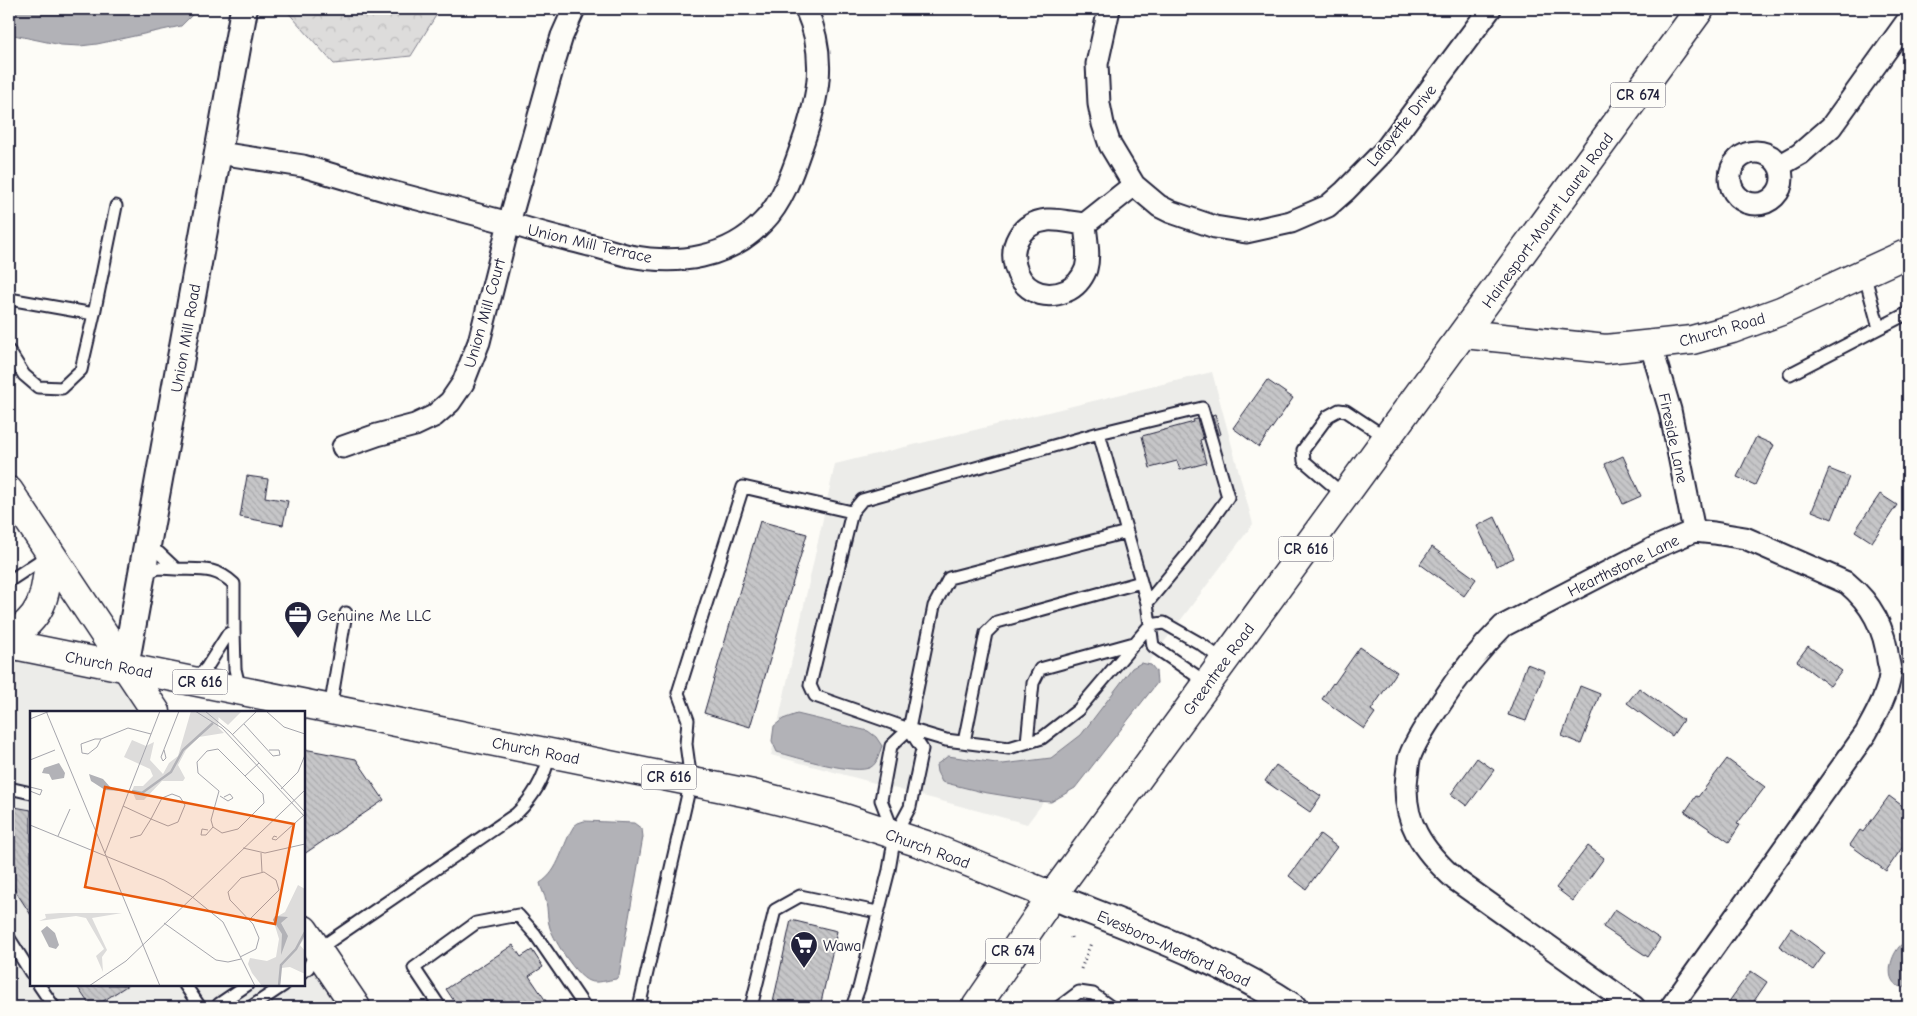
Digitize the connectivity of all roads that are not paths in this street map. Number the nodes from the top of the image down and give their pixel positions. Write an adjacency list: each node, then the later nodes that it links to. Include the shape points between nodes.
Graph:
1 (244, 9): 8 (street, Union Mill Road)
2 (574, 9): 12 (street, Union Mill Terrace, via 554,59)
3 (806, 9): 12 (street, Union Mill Terrace, via 818,47 817,94 811,118 796,162 776,204 749,235 711,255 670,260 629,256)
4 (1110, 9): 10 (street, Lafayette Drive, via 1097,64 1099,104 1110,145)
5 (1490, 9): 10 (street, Lafayette Drive, via 1385,150 1328,206 1291,222 1234,232 1171,212)
6 (1700, 9): 20 (main road, Hainesport-Mount Laurel Road / CR 674)
7 (1908, 20): 9 (street, via 1831,127 1800,154)
8 (219, 153): 12 (street, Union Mill Terrace, via 303,166); 32 (street, Union Mill Road)
9 (1779, 166)
10 (1134, 185): 13 (street)
11 (116, 206): 18 (lane)
12 (509, 223): 26 (street, Union Mill Court, via 480,342 463,382 450,402 434,416 415,425)
13 (1085, 224)
14 (1908, 253): 15 (main road, Church Road)
15 (1864, 273): 19 (lane); 21 (main road, Church Road, via 1781,311 1732,329 1692,340)
16 (9, 299): 18 (lane)
17 (1908, 313): 19 (lane)
18 (94, 314): 22 (lane, via 81,370 62,388 38,387 24,376)
19 (1879, 328): 23 (lane)
20 (1464, 334): 21 (main road, Church Road, via 1606,349); 25 (main road, Greentree Road / CR 616)
21 (1651, 346): 30 (street, Fireside Lane, via 1670,410)
22 (9, 352)
23 (1790, 374)
24 (1099, 433): 29 (lane, via 862,500); 31 (lane); 38 (lane, via 1202,408 1228,497 1186,556)
25 (1388, 438): 27 (main road, Greentree Road / CR 616); 27 (lane, via 1346,411 1328,416 1303,450 1304,461)
26 (343, 447)
27 (1345, 496): 45 (main road, Greentree Road / CR 616)
28 (10, 497): 33 (main road)
29 (852, 512): 52 (lane, via 810,685 815,696); 56 (lane, via 743,487 678,693 688,720 686,744)
30 (1694, 531): 83 (street, Hearthstone Lane, via 1654,548 1503,626 1462,673 1425,727 1410,757 1405,793 1417,836 1440,866); 84 (street, Hearthstone Lane, via 1745,538 1847,584 1859,593 1877,619 1887,648 1890,675 1881,704 1866,733)
31 (1127, 532): 37 (lane); 52 (lane, via 949,578 934,606)
32 (147, 546): 34 (lane); 35 (street, Union Mill Road)
33 (50, 554): 36 (lane); 42 (main road, via 40,606 34,618); 46 (main road)
34 (176, 569): 35 (lane, via 160,568); 41 (lane, via 215,571 224,574 234,584)
35 (142, 574): 46 (street, Union Mill Road)
36 (9, 581)
37 (1141, 582): 38 (lane); 53 (lane, via 997,622 986,634)
38 (1146, 603): 40 (lane)
39 (346, 613): 50 (lane)
40 (1150, 625): 43 (lane); 45 (lane, via 1164,623); 48 (lane, via 1153,646)
41 (234, 630): 47 (lane); 49 (lane, via 235,668)
42 (9, 637)
43 (1135, 643): 54 (lane, via 1078,710 1042,738); 54 (lane, via 1040,669 1032,683)
44 (9, 644): 46 (main road, Church Road / CR 616)
45 (1224, 661): 48 (main road, Greentree Road / CR 616)
46 (125, 667): 47 (main road, Church Road / CR 616); 51 (main road)
47 (195, 681): 49 (main road, Church Road / CR 616)
48 (1208, 684): 60 (main road, Greentree Road / CR 616)
49 (240, 690): 50 (main road, Church Road / CR 616)
50 (330, 708): 55 (main road, Church Road / CR 616)
51 (155, 711)
52 (909, 729): 53 (lane); 59 (lane, via 922,749 910,807); 59 (lane, via 891,746 881,800)
53 (964, 742): 54 (lane, via 1009,748)
54 (1027, 742)
55 (550, 753): 56 (main road, Church Road / CR 616); 63 (lane, via 538,787 509,820)
56 (691, 781): 59 (main road, Church Road / CR 616, via 832,814); 76 (lane)
57 (9, 788): 58 (lane)
58 (30, 793)
59 (895, 835): 60 (main road, Church Road / CR 616); 61 (lane)
60 (1052, 896): 79 (main road, Greentree Road / CR 674); 82 (street, Evesboro-Medford Road, via 1144,932 1272,993)
61 (877, 912): 77 (lane, via 800,896 775,910); 78 (lane)
62 (10, 941): 64 (lane)
63 (307, 951): 73 (main road)
64 (30, 971)
65 (40, 986): 69 (lane)
66 (186, 986): 70 (lane)
67 (246, 986): 71 (lane)
68 (282, 986): 72 (lane)
69 (54, 1007)
70 (200, 1007)
71 (217, 1007)
72 (251, 1007)
73 (356, 1007)
74 (440, 1007): 75 (lane, via 414,968 476,923 518,915 535,934)
75 (585, 1007)
76 (639, 1007)
77 (751, 1007)
78 (852, 1007)
79 (976, 1007)
80 (1059, 1007): 81 (lane, via 1079,992 1093,994)
81 (1111, 1007)
82 (1293, 1007)
83 (1634, 1007)
84 (1671, 1007)

